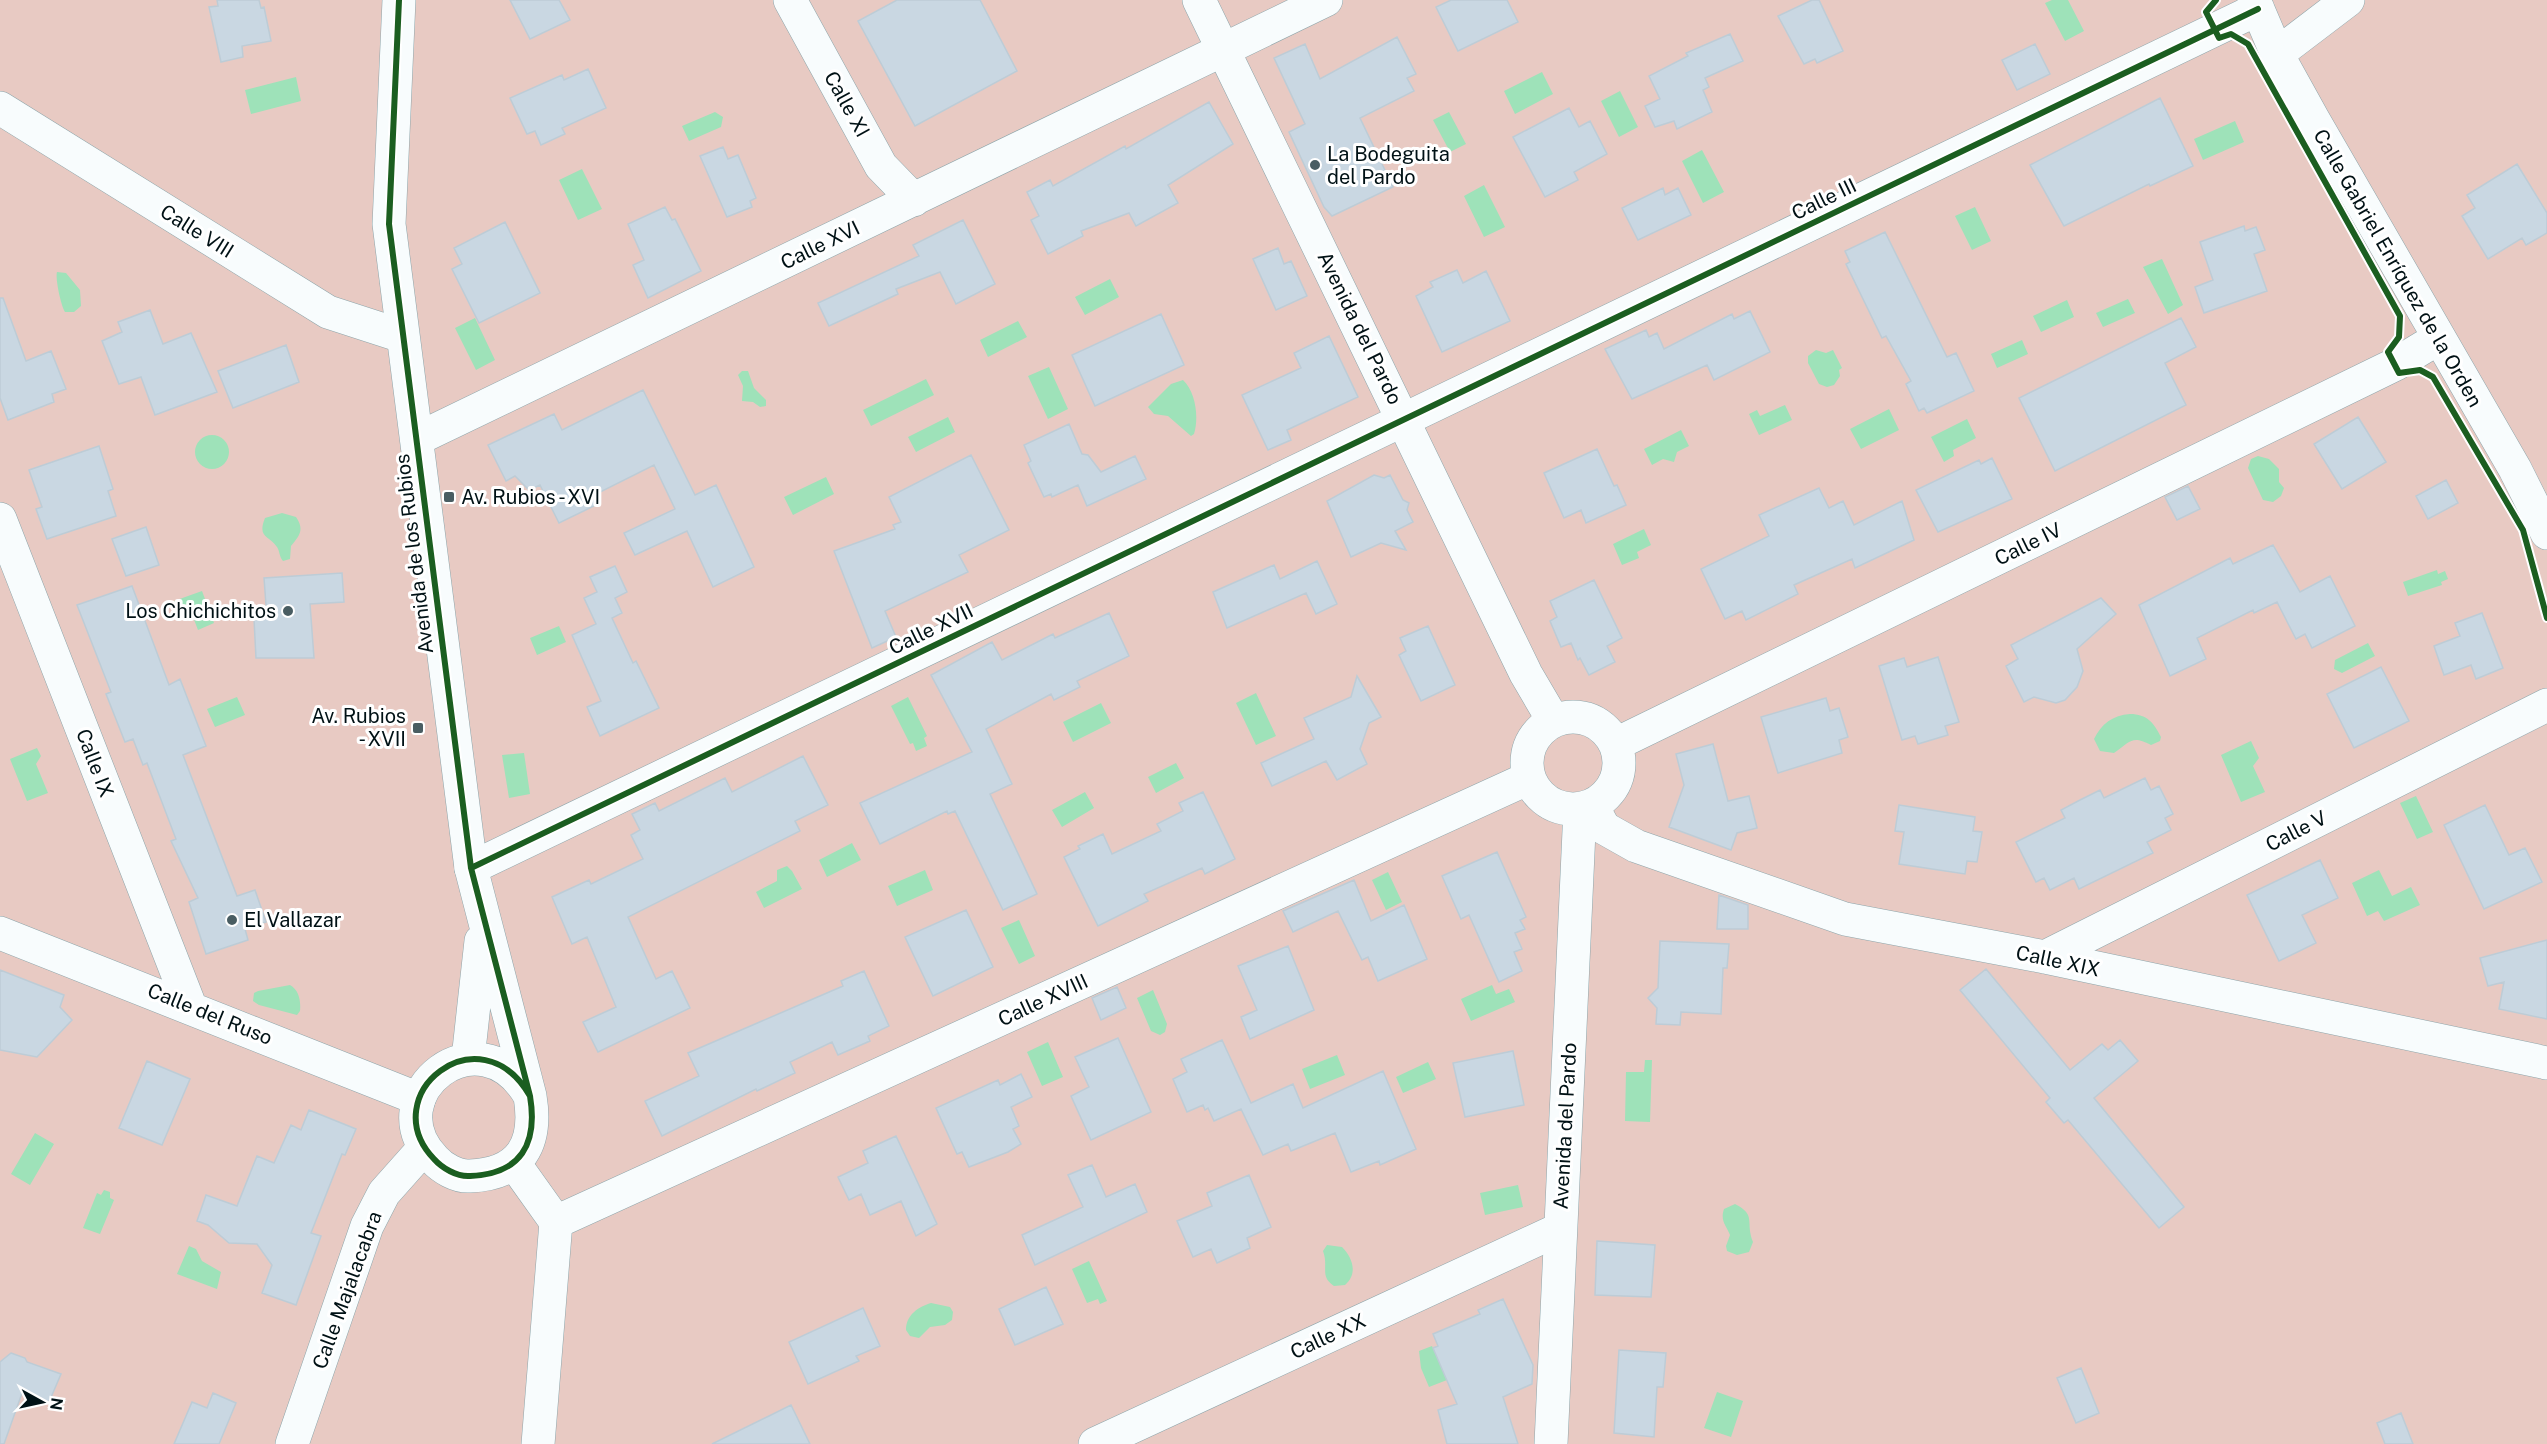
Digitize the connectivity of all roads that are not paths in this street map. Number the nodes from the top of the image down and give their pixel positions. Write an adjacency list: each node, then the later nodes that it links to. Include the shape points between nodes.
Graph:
1 (399, 0): 11 (street, Avenida de los Rubios, via 388,224)
2 (790, 0): 10 (street, Calle XI, via 881,166)
3 (1199, 0): 7 (street, Avenida del Pardo)
4 (1326, 0): 7 (street, Calle XVI)
5 (2348, 0): 8 (street)
6 (2256, 5): 8 (street, Calle Gabriel Enríquez de la Orden); 13 (street, Calle III)
7 (1223, 51): 10 (street, Calle XVI); 13 (street, Avenida del Pardo)
8 (2277, 54): 12 (street, Calle Gabriel Enríquez de la Orden)
9 (0, 108): 11 (street, Calle VIII, via 328,312)
10 (914, 200): 14 (street, Calle XVI)
11 (402, 336): 14 (street, Avenida de los Rubios)
12 (2437, 339): 16 (street, Calle Gabriel Enríquez de la Orden, via 2515,469); 19 (street, Calle IV, via 2385,369)
13 (1404, 420): 18 (street, Avenida del Pardo, via 1526,674); 22 (street, Calle XVII)
14 (417, 439): 22 (street, Avenida de los Rubios)
15 (0, 519): 26 (street, Calle IX)
16 (2547, 531)
17 (2547, 705): 25 (street, Calle V)
18 (1553, 720): 19 (street, via 1571,716 1590,719 1606,728); 20 (street, via 1539,730 1530,745)
19 (1616, 744): 21 (street, via 1620,762 1617,780 1606,795)
20 (1529, 778): 21 (street, via 1540,796 1559,807); 33 (street, Calle XVIII)
21 (1586, 807): 25 (street, Calle XIX, via 1604,828 1636,846 1845,919); 34 (street, Avenida del Pardo)
22 (471, 868): 23 (street, Avenida de los Rubios)
23 (483, 921): 27 (street, Avenida de los Rubios); 29 (street, Avenida de los Rubios)
24 (0, 933): 26 (street, Calle del Ruso)
25 (2045, 957): 28 (street, Calle XIX)
26 (190, 1006): 30 (street, Calle del Ruso)
27 (468, 1059): 29 (street, via 488,1059 506,1067 521,1080); 30 (street, via 446,1065 429,1080)
28 (2547, 1063)
29 (530, 1096): 32 (street, Avenida de los Rubios, via 534,1120 528,1144)
30 (419, 1099): 31 (street, via 416,1124)
31 (424, 1148): 32 (street, via 441,1167 465,1177 491,1175); 35 (street, Calle Majalacabra, via 384,1193 367,1226)
32 (514, 1163): 33 (street)
33 (556, 1222): 36 (street)
34 (1560, 1228): 37 (street, Calle XX); 38 (street, Avenida del Pardo)
35 (292, 1444)
36 (538, 1444)
37 (1095, 1444)
38 (1551, 1444)

